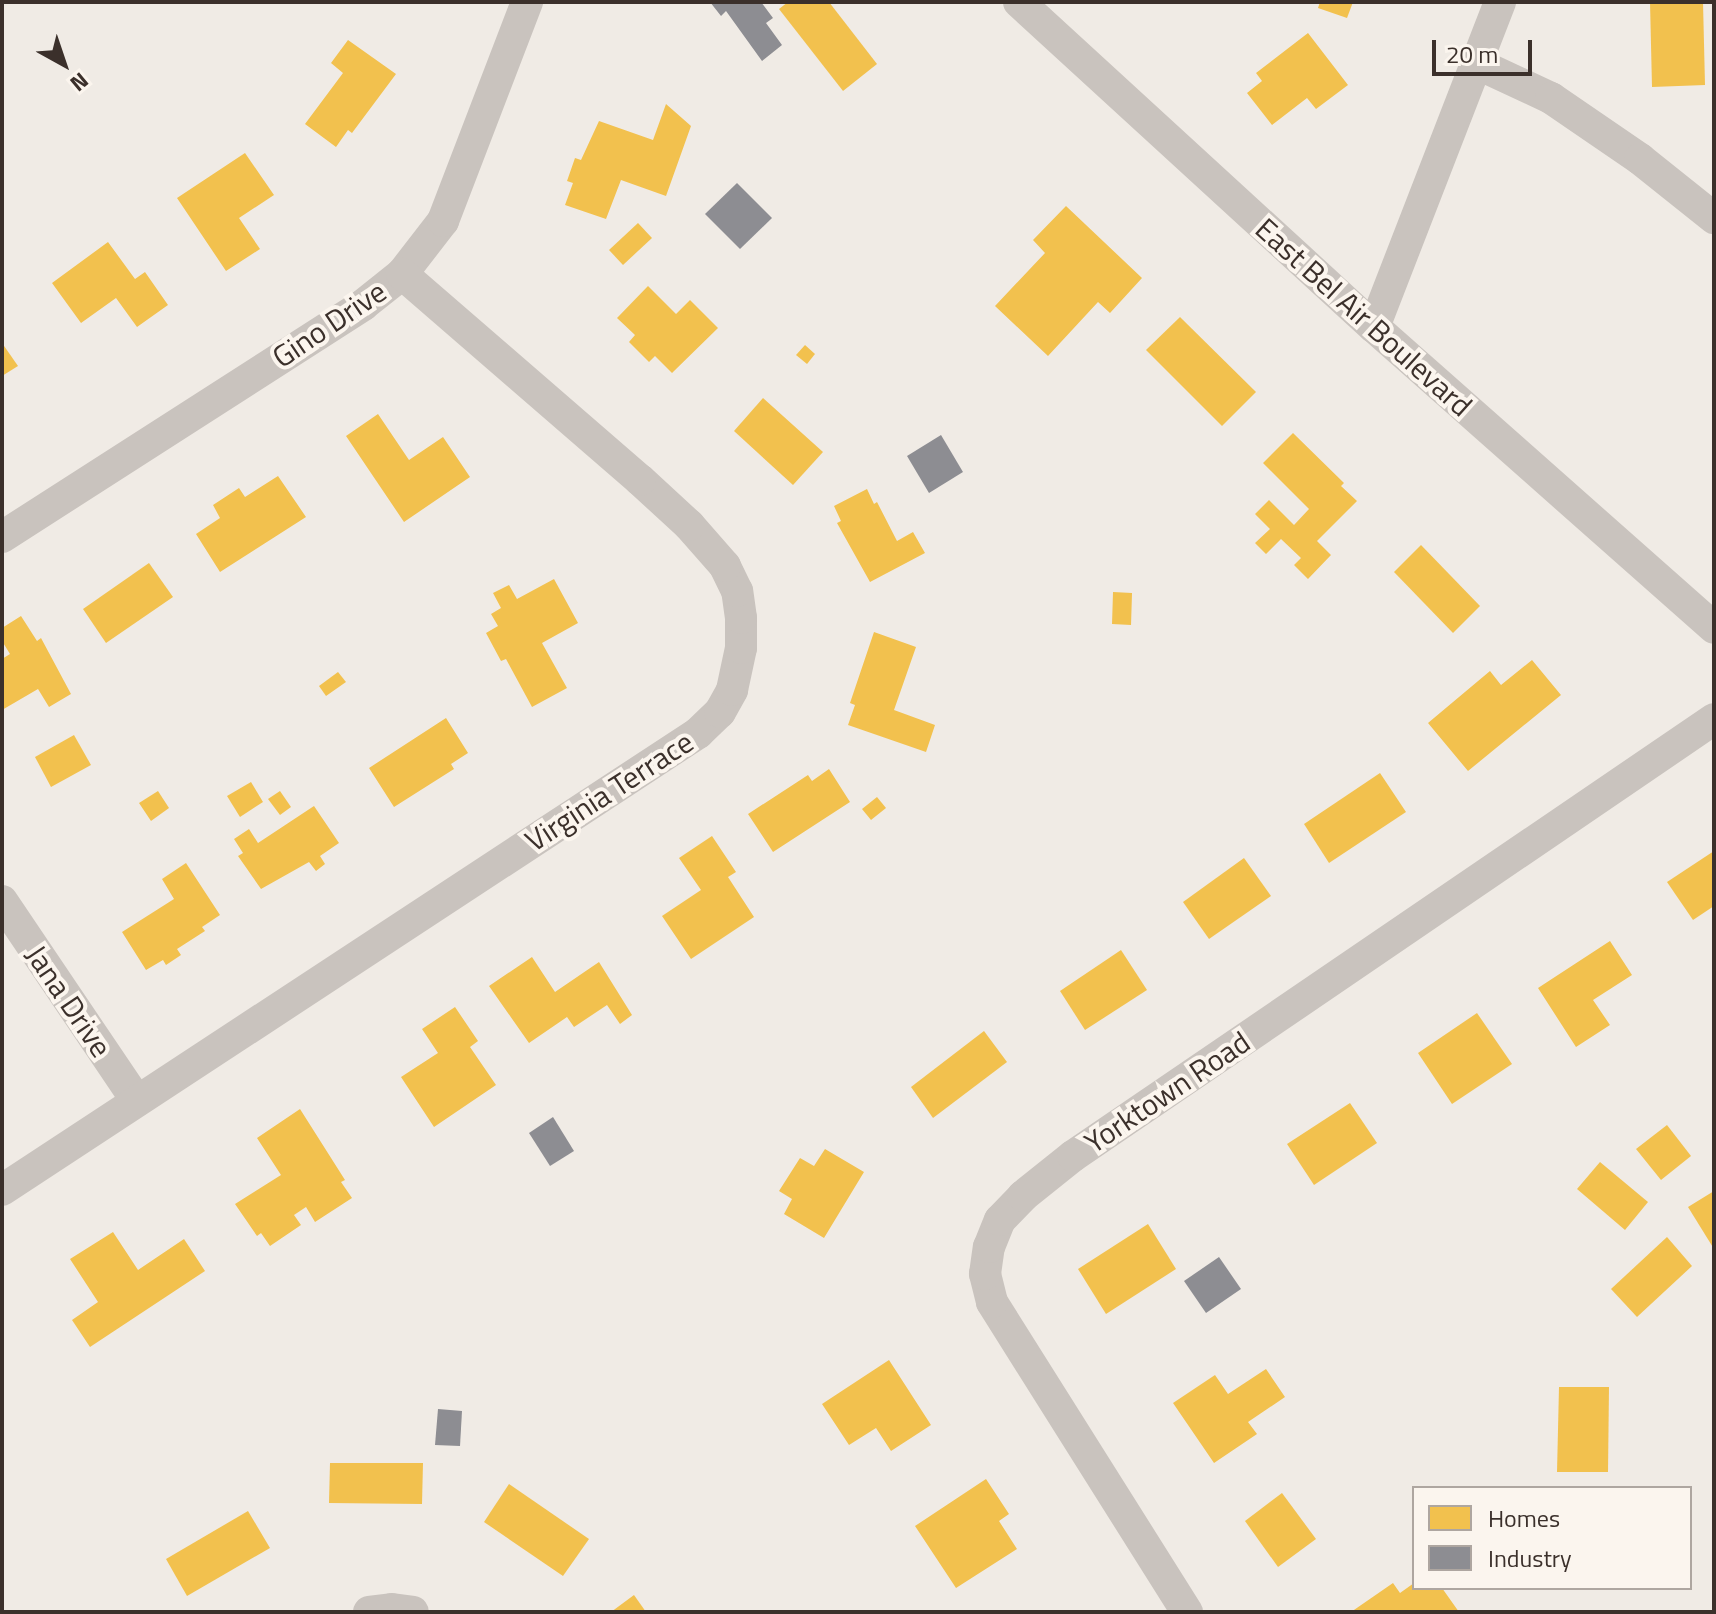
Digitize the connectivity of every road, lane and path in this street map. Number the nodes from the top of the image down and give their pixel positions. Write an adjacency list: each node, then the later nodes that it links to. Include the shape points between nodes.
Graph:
1 (527, 2): 6 (street, Gino Drive, via 443,221)
2 (1019, 2): 7 (street, East Bel Air Boulevard)
3 (1500, 2): 4 (street)
4 (1478, 64): 5 (street, via 1551,98); 7 (street)
5 (1714, 218)
6 (402, 274): 8 (street, Gino Drive, via 363,305); 12 (street, Virginia Terrace, via 640,480 725,566 737,591 741,618 732,690 720,712 698,733)
7 (1374, 327): 9 (street, East Bel Air Boulevard)
8 (2, 537)
9 (1714, 628)
10 (1714, 719): 16 (street, Yorktown Road, via 1073,1156 1000,1220 985,1274 992,1302)
11 (2, 901): 12 (street, Jana Drive)
12 (137, 1101): 13 (street, Virginia Terrace)
13 (2, 1190)
14 (369, 1612): 15 (street)
15 (413, 1612)
16 (1187, 1612)

